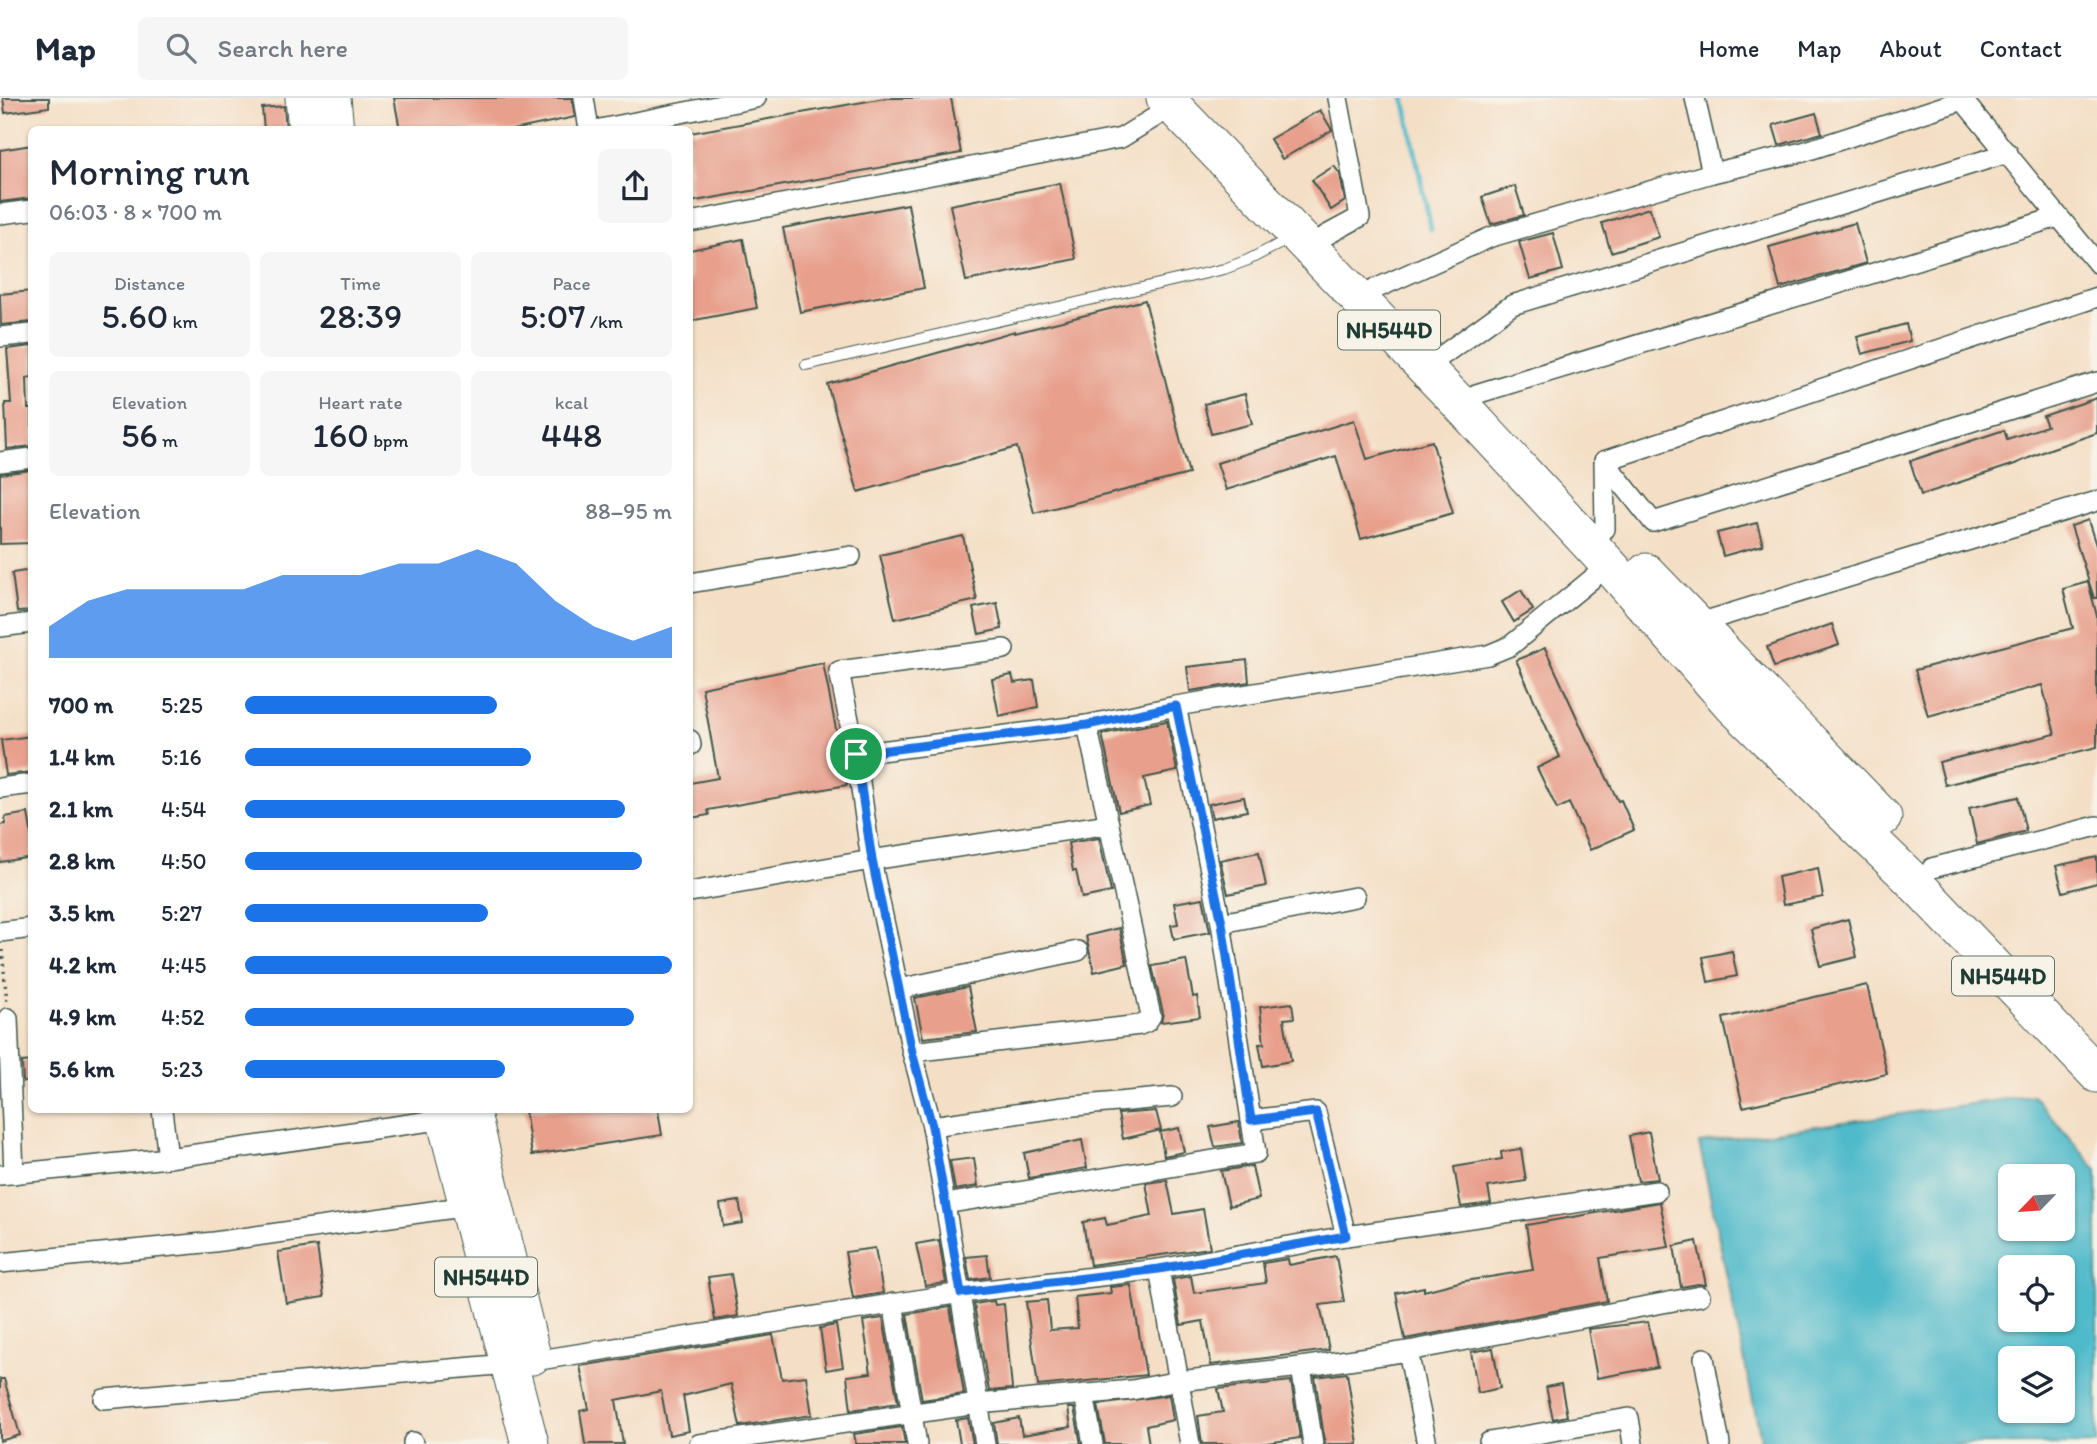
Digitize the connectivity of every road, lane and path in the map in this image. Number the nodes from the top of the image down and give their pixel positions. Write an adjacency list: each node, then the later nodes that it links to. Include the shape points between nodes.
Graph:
1 (304, 98): 9 (highway)
2 (332, 98): 10 (highway)
3 (583, 98): 11 (street)
4 (756, 98): 12 (street)
5 (1338, 98): 19 (street, via 1360,217)
6 (1695, 98): 14 (street)
7 (1963, 99): 13 (street); 14 (street, via 1803,152)
8 (1179, 100): 18 (street, via 1121,138); 19 (highway, NH544D)
9 (307, 126)
10 (335, 126)
11 (588, 126)
12 (615, 126)
13 (2008, 153): 17 (street); 26 (street, via 1512,305)
14 (1713, 173): 22 (street, via 1492,237)
15 (28, 210): 16 (street)
16 (0, 214)
17 (2058, 217): 20 (street); 29 (street)
18 (693, 221)
19 (1312, 236): 22 (highway, NH544D); 27 (lane, via 1224,269); 36 (highway, NH544D)
20 (2088, 240): 21 (street)
21 (2097, 263)
22 (1375, 289): 26 (highway, NH544D)
23 (2097, 297): 31 (street)
24 (28, 334): 25 (street)
25 (0, 337)
26 (1440, 357): 29 (highway, NH544D)
27 (806, 365)
28 (2097, 382): 31 (street, via 1653,522)
29 (1476, 394): 34 (highway, NH544D)
30 (28, 458): 32 (street)
31 (1604, 461): 34 (street)
32 (0, 462)
33 (2097, 501): 39 (street)
34 (1605, 529): 39 (highway, NH544D)
35 (851, 556): 37 (street)
36 (1609, 565): 42 (street, via 1510,646 1488,655); 61 (highway, NH544D, via 1733,706 1910,878)
37 (693, 582)
38 (28, 624): 40 (street)
39 (1696, 624): 50 (highway, NH544D)
40 (0, 627)
41 (1004, 649): 44 (street, via 839,670)
42 (1176, 706): 43 (street); 53 (street)
43 (1087, 725): 44 (street); 47 (street)
44 (856, 754): 49 (street)
45 (28, 784): 46 (street)
46 (0, 788)
47 (1109, 824): 49 (street); 60 (street, via 1151,1016 1147,1022)
48 (2097, 826): 50 (street)
49 (872, 860): 51 (street); 57 (street)
50 (1932, 869): 59 (highway, NH544D)
51 (693, 891)
52 (1355, 897): 53 (street)
53 (1222, 923): 65 (street)
54 (28, 928): 55 (street)
55 (0, 932): 58 (path)
56 (1079, 951): 57 (street)
57 (898, 989): 60 (street)
58 (8, 1018): 68 (street)
59 (2097, 1042)
60 (912, 1052): 66 (street)
61 (2097, 1074)
62 (1172, 1097): 66 (street)
63 (162, 1113): 67 (street)
64 (453, 1113): 67 (street); 71 (highway, NH544D); 80 (highway, NH544D)
65 (1251, 1120): 70 (street, via 1256,1153); 72 (street, via 1316,1112)
66 (932, 1126): 70 (street)
67 (168, 1158): 68 (street)
68 (7, 1175)
69 (1657, 1191): 72 (street)
70 (945, 1204): 75 (street)
71 (468, 1206): 73 (street, via 214,1242); 80 (highway, NH544D)
72 (1346, 1236): 74 (street)
73 (0, 1264)
74 (1159, 1269): 75 (street); 82 (street)
75 (961, 1293): 77 (street); 85 (street)
76 (1700, 1296): 78 (street)
77 (893, 1303): 80 (street); 86 (street)
78 (1408, 1351): 81 (street); 96 (street)
79 (1704, 1358): 98 (street)
80 (521, 1362): 84 (street); 88 (highway, NH544D); 89 (highway, NH544D)
81 (1301, 1367): 82 (street); 95 (street)
82 (1179, 1381): 83 (street); 94 (street)
83 (1084, 1394): 85 (street); 93 (street)
84 (104, 1399)
85 (978, 1404): 86 (street); 92 (street)
86 (912, 1414): 90 (street); 91 (street)
87 (1489, 1442): 97 (street, via 1629,1418)
88 (530, 1444)
89 (553, 1444)
90 (699, 1444)
91 (917, 1444)
92 (985, 1444)
93 (1093, 1444)
94 (1190, 1444)
95 (1313, 1444)
96 (1427, 1444)
97 (1633, 1444)
98 (1720, 1444)

